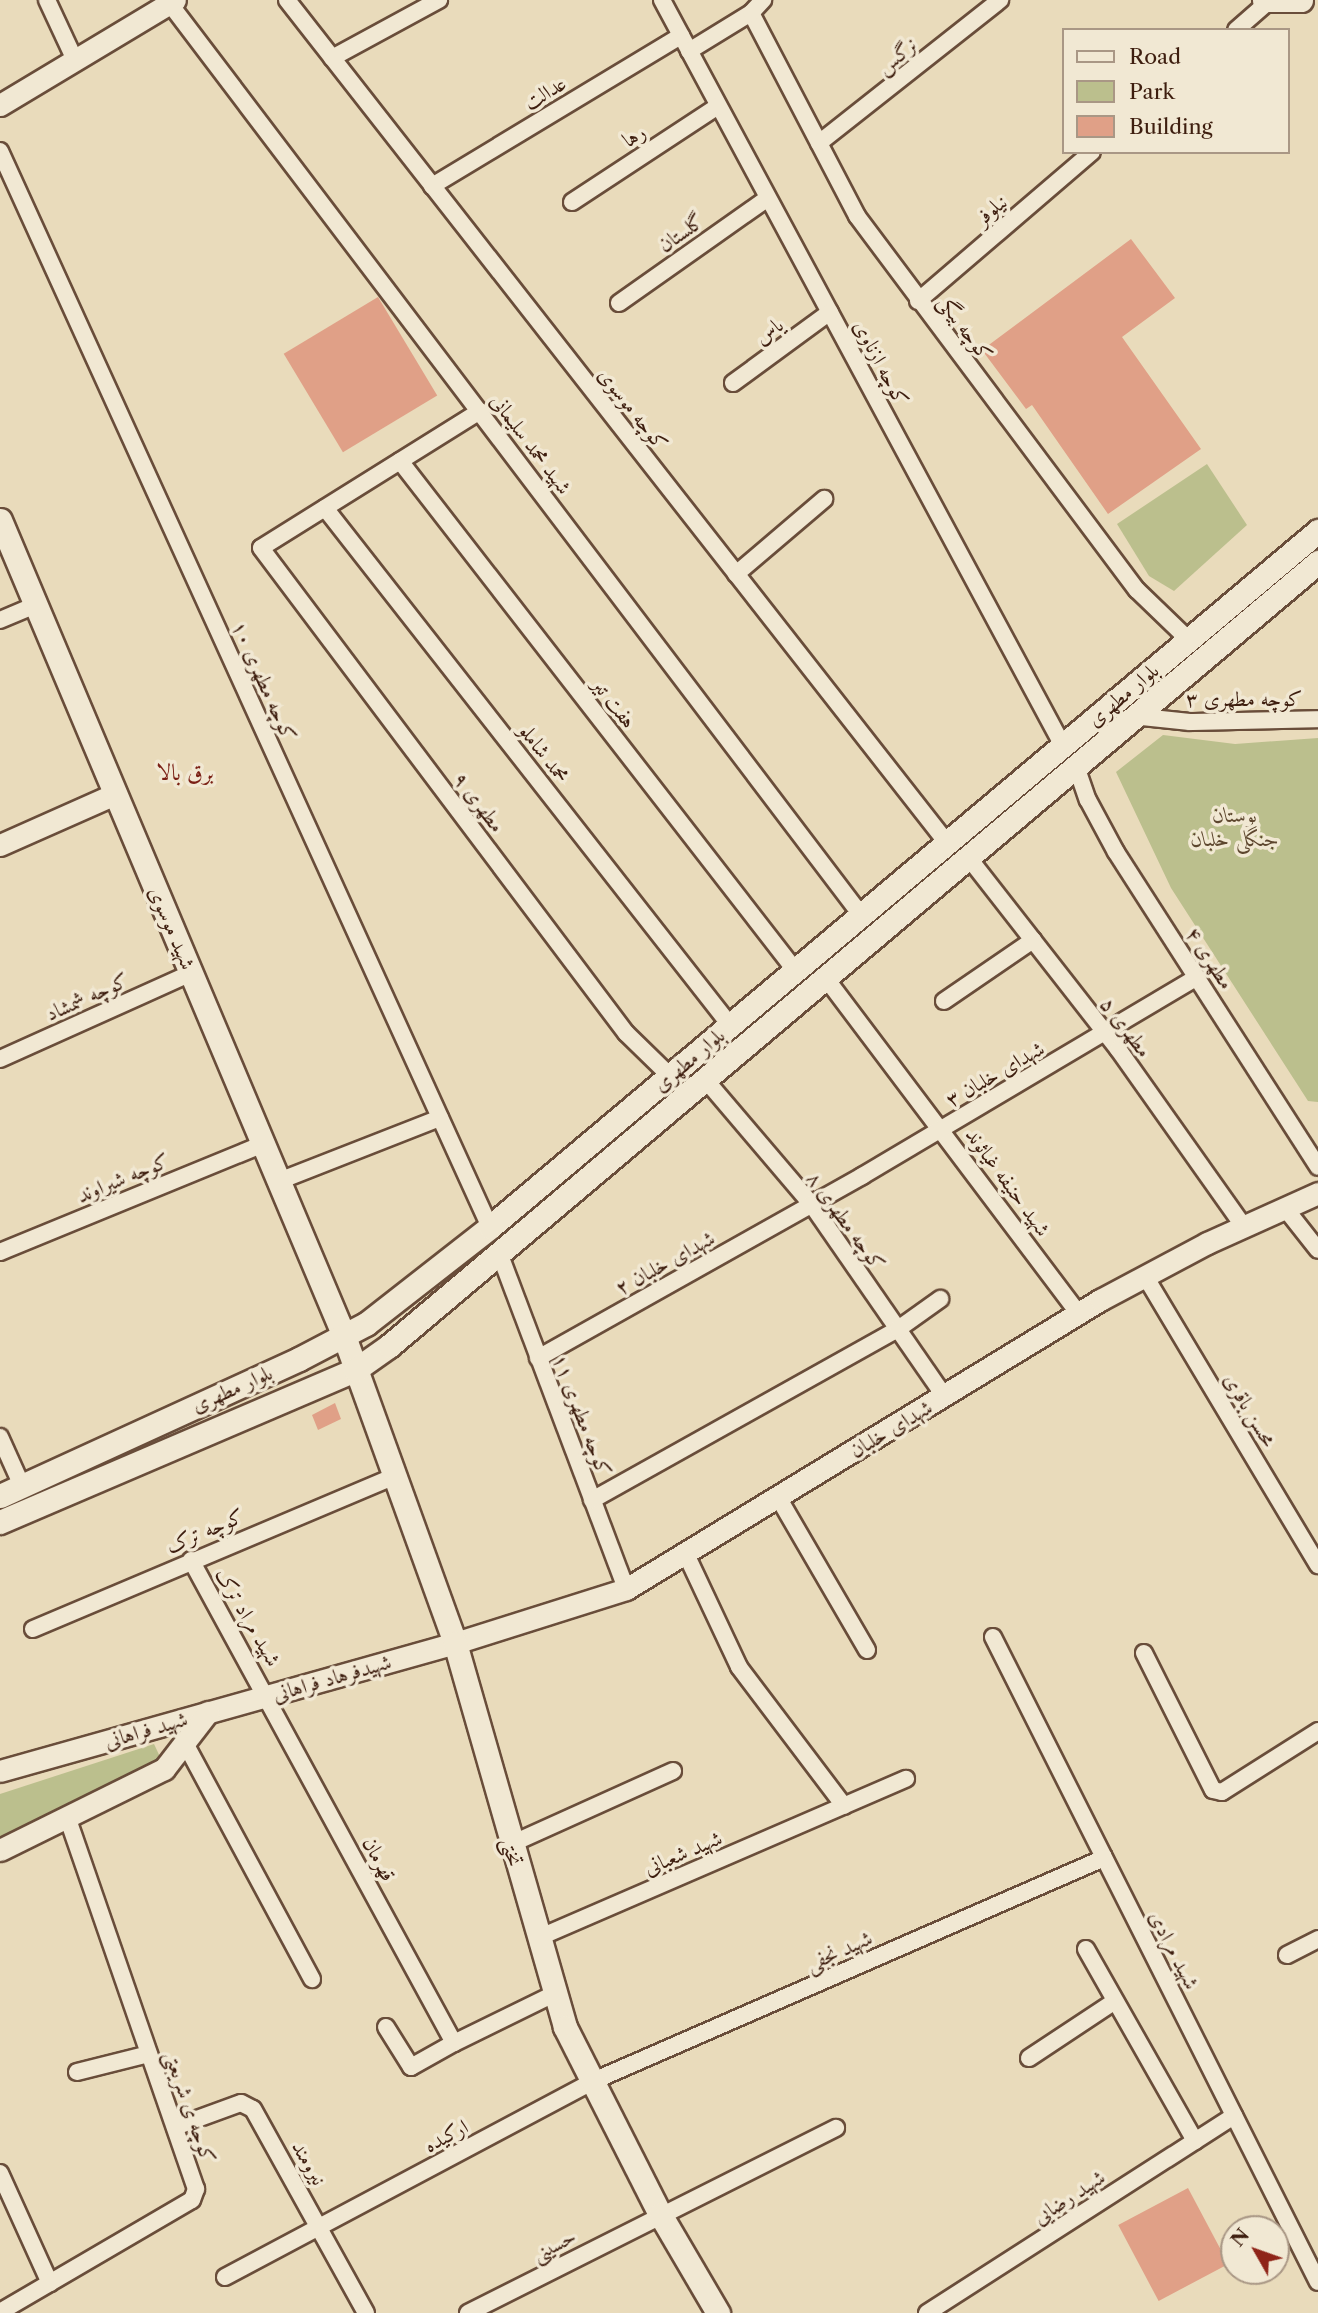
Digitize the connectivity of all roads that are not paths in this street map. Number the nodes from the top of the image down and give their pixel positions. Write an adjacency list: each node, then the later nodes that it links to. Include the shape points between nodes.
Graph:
1 (47, 0): 14 (street)
2 (287, 0): 13 (street, کوچه موسوی)
3 (439, 0): 13 (street)
4 (662, 0): 12 (street, کوچه ازناوی)
5 (763, 0): 10 (street, عدالت)
6 (1000, 0): 17 (street, نرگس)
7 (1301, 0): 9 (main road)
8 (171, 1): 14 (street); 27 (street, شهید محمد سلیمانی)
9 (1265, 2): 11 (street)
10 (751, 13): 12 (street, عدالت); 17 (street, کوچه بیگی)
11 (1238, 28)
12 (685, 43): 16 (street, کوچه ازناوی); 20 (street, عدالت)
13 (332, 58): 20 (street, کوچه موسوی)
14 (75, 60): 15 (street)
15 (0, 105)
16 (718, 106): 21 (street, کوچه ازناوی); 22 (street, رها)
17 (819, 143): 23 (street, کوچه بیگی, via 856,216)
18 (0, 151): 58 (street, کوچه مطهری ۱۰)
19 (1090, 154): 23 (street, نیلوفر)
20 (432, 186): 34 (street, کوچه موسوی)
21 (768, 198): 24 (street, گلستان); 25 (street, کوچه ازناوی)
22 (572, 202)
23 (918, 301): 37 (street, کوچه بیگی, via 1137,590)
24 (619, 303)
25 (830, 313): 26 (street, یاس); 40 (street, کوچه ازناوی)
26 (733, 383)
27 (480, 411): 28 (street); 46 (street, شهید محمد سلیمانی)
28 (400, 461): 30 (street); 48 (street, هفت تیر)
29 (824, 499): 34 (street)
30 (325, 508): 53 (street, محمد شاملو); 56 (street, مطهری ۹, via 261,548 626,1032)
31 (0, 520): 35 (main road, شهید موسوی)
32 (1318, 531): 37 (main road, بلوار مطهری)
33 (1318, 562): 39 (main road, بلوار مطهری)
34 (736, 574): 43 (street, کوچه موسوی)
35 (36, 605): 36 (street); 42 (main road, شهید موسوی)
36 (0, 620)
37 (1189, 640): 40 (main road, بلوار مطهری)
38 (1318, 719): 39 (street, کوچه مطهری ۳, via 1190,722 1142,717)
39 (1129, 722): 41 (main road, بلوار مطهری)
40 (1063, 746): 43 (main road, بلوار مطهری)
41 (1076, 766): 45 (main road, بلوار مطهری); 51 (street, مطهری ۴, via 1116,852)
42 (115, 794): 44 (street); 49 (main road, شهید موسوی)
43 (947, 843): 46 (main road, بلوار مطهری)
44 (0, 845)
45 (968, 857): 47 (street, مطهری ۵); 50 (main road, بلوار مطهری)
46 (861, 915): 48 (main road, بلوار مطهری)
47 (1032, 940): 52 (street); 54 (street, مطهری ۵)
48 (795, 970): 53 (main road, بلوار مطهری)
49 (191, 973): 55 (street, کوچه شمشاد); 60 (main road, شهید موسوی)
50 (825, 977): 57 (main road, بلوار مطهری); 59 (street, شهید حنیفه غیاثوند)
51 (1197, 977): 54 (street, شهدای خلبان ۳); 61 (street, مطهری ۴)
52 (944, 1001)
53 (730, 1025): 56 (main road, بلوار مطهری)
54 (1106, 1033): 59 (street, شهدای خلبان ۳); 67 (street, مطهری ۵)
55 (0, 1059)
56 (670, 1076): 66 (main road, بلوار مطهری)
57 (704, 1078): 64 (street, کوچه مطهری ۸); 70 (main road, بلوار مطهری)
58 (440, 1118): 62 (street); 66 (street, کوچه مطهری ۱۰)
59 (943, 1129): 64 (street, شهدای خلبان ۳); 73 (street, شهید حنیفه غیاثوند)
60 (262, 1144): 62 (main road, شهید موسوی); 69 (street, کوچه شیراوند)
61 (1318, 1167)
62 (279, 1181): 75 (main road, شهید موسوی)
63 (1318, 1193): 65 (street, شهدای خلبان)
64 (812, 1205): 74 (street, کوچه مطهری ۸); 76 (street, شهدای خلبان ۲)
65 (1285, 1208): 67 (street, شهدای خلبان); 68 (street)
66 (491, 1227): 75 (main road, بلوار مطهری)
67 (1244, 1227): 71 (street, شهدای خلبان)
68 (1318, 1250)
69 (0, 1252)
70 (500, 1255): 76 (street, کوچه مطهری ۱۱); 77 (main road, بلوار مطهری)
71 (1145, 1276): 73 (street, شهدای خلبان); 88 (street, محسن باقری)
72 (940, 1299): 74 (street)
73 (1078, 1313): 78 (street, شهدای خلبان)
74 (898, 1329): 78 (street, کوچه مطهری ۸); 84 (street)
75 (344, 1336): 77 (main road, شهید موسوی); 81 (main road, بلوار مطهری)
76 (538, 1358): 84 (street, کوچه مطهری ۱۱)
77 (355, 1370): 80 (main road, تختی); 85 (main road, بلوار مطهری)
78 (945, 1396): 83 (street, شهدای خلبان)
79 (0, 1437): 81 (street)
80 (396, 1476): 87 (street, کوچه ترک); 92 (main road, تختی)
81 (22, 1486): 82 (main road, بلوار مطهری)
82 (0, 1496)
83 (778, 1497): 86 (street, شهدای خلبان); 93 (street)
84 (592, 1500): 89 (street, کوچه مطهری ۱۱)
85 (0, 1522)
86 (685, 1552): 89 (street, شهدای خلبان); 102 (street, via 739,1667)
87 (191, 1560): 90 (street, کوچه ترک); 95 (street, شهید مراد ترک)
88 (1318, 1565)
89 (626, 1590): 92 (street, شهدای خلبان)
90 (33, 1629)
91 (993, 1637): 106 (street, شهید مرادی)
92 (455, 1643): 95 (street, شهیدفرهاد فراهانی); 104 (main road, تختی)
93 (867, 1650)
94 (1144, 1653): 97 (street, via 1213,1790 1222,1792)
95 (268, 1696): 96 (street, شهیدفرهاد فراهانی); 115 (street, قهرمان)
96 (208, 1712): 98 (street, شهید فراهانی); 99 (street, شهید فراهانی)
97 (1318, 1731)
98 (186, 1745): 103 (street, شهید فراهانی, via 164,1769); 111 (street)
99 (0, 1771)
100 (673, 1771): 104 (street)
101 (906, 1779): 102 (street, شهید شعبانی)
102 (844, 1806): 107 (street, شهید شعبانی)
103 (67, 1817): 105 (street, شهید فراهانی); 116 (street, کوچه ی شریعتی)
104 (509, 1844): 107 (main road, تختی)
105 (0, 1850)
106 (1104, 1858): 119 (street, شهید نجفی); 120 (street, شهید مرادی)
107 (538, 1938): 112 (main road, تختی)
108 (1318, 1939): 110 (street)
109 (1086, 1949): 113 (street)
110 (1287, 1955)
111 (312, 1979)
112 (554, 1994): 115 (street); 119 (main road, تختی)
113 (1115, 2001): 117 (street); 123 (street)
114 (386, 2026): 115 (street, via 411,2067)
115 (454, 2043)
116 (149, 2054): 118 (street); 121 (street, کوچه ی شریعتی)
117 (1029, 2058)
118 (77, 2072)
119 (591, 2082): 125 (main road, تختی); 126 (street, ارکیده)
120 (1234, 2116): 123 (street, شهید رضایی); 128 (street, شهید مرادی)
121 (175, 2127): 126 (street, نیرومند, via 241,2103 253,2109); 129 (street, کوچه ی شریعتی, via 197,2189 192,2200)
122 (836, 2128): 125 (street, حسینی)
123 (1195, 2141): 134 (street, شهید رضایی)
124 (0, 2173): 129 (street)
125 (660, 2214): 132 (street, حسینی); 133 (main road, تختی)
126 (321, 2227): 127 (street, ارکیده); 131 (street, نیرومند)
127 (225, 2277)
128 (1318, 2282)
129 (50, 2283): 130 (street, کوچه ی شریعتی)
130 (0, 2312)
131 (366, 2313)
132 (468, 2313)
133 (718, 2313)
134 (927, 2313)

